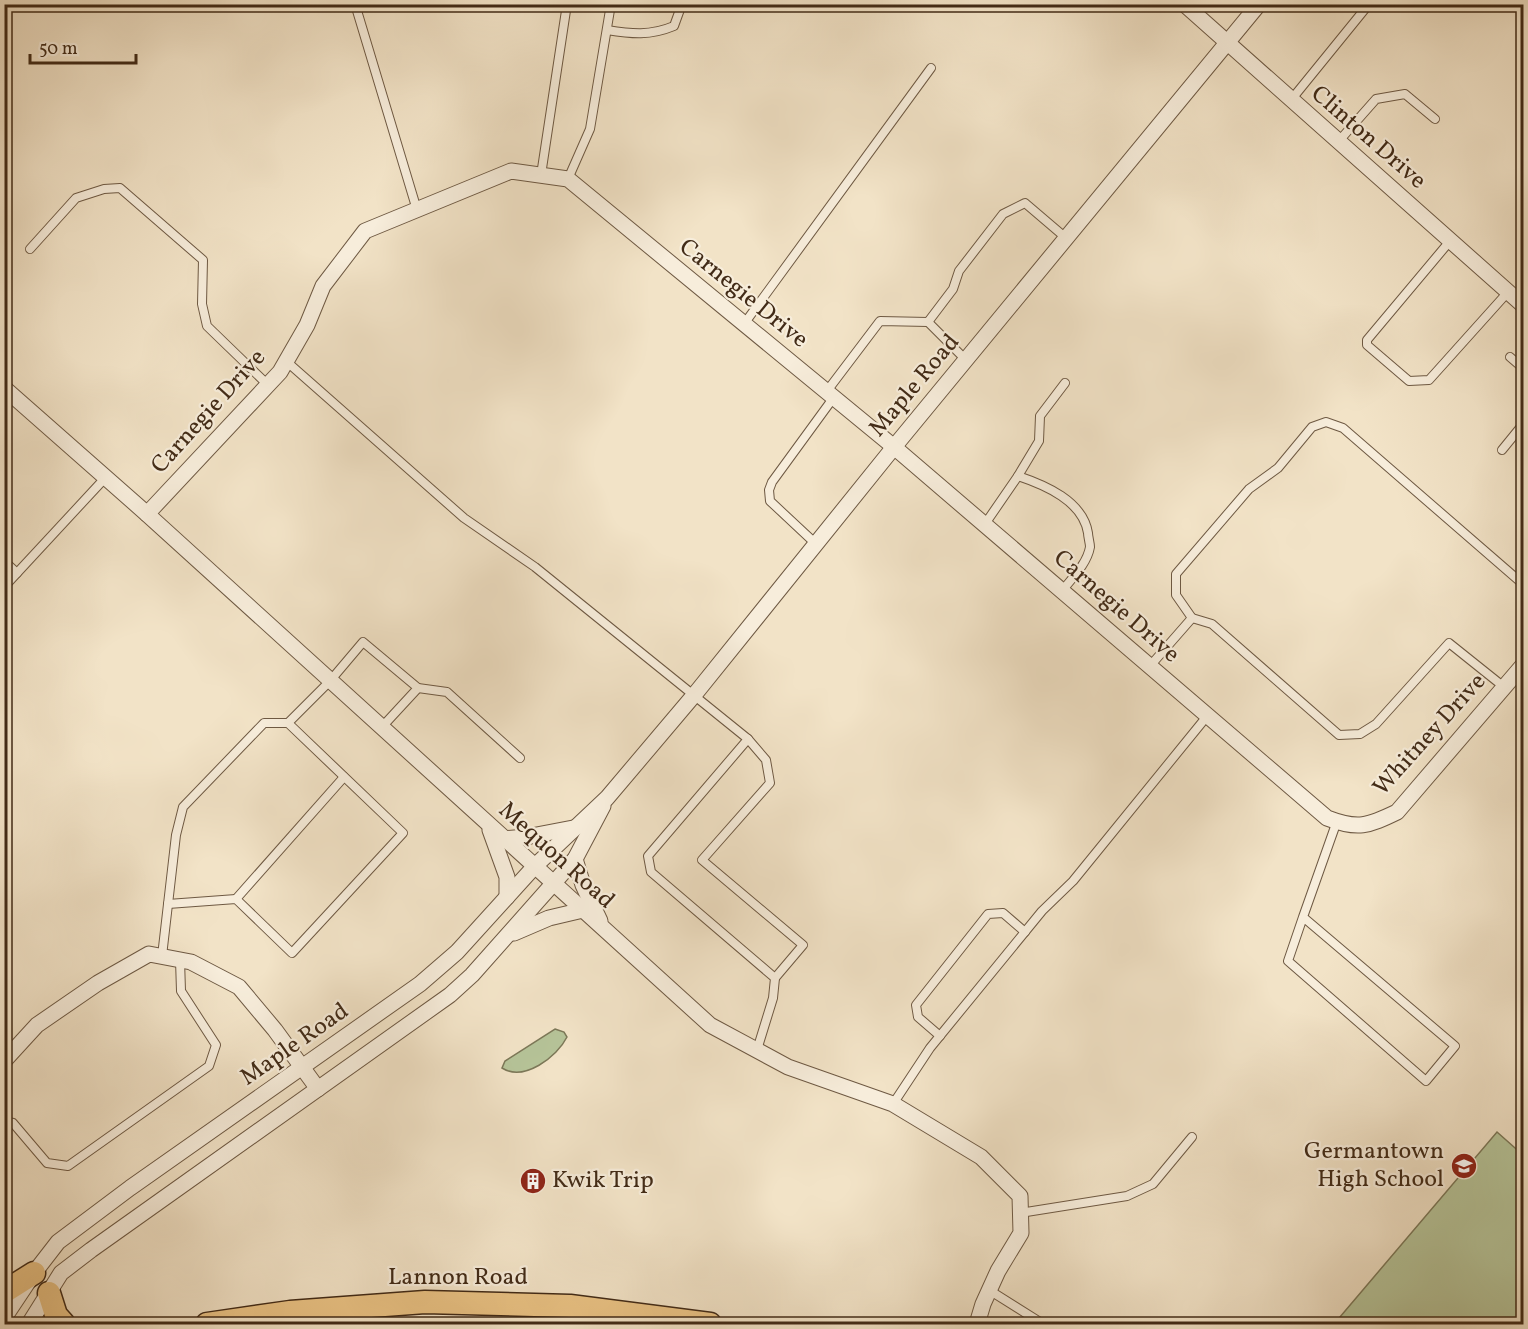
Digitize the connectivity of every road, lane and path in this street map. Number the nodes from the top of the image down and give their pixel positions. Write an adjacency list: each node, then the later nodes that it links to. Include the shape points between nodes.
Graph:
1 (355, 4): 16 (lane)
2 (567, 4): 14 (lane)
3 (611, 4): 8 (lane)
4 (682, 4): 8 (lane, via 674,26 663,30 636,34)
5 (1184, 4): 9 (street, Clinton Drive)
6 (1259, 4): 9 (street, Maple Road)
7 (1369, 4): 11 (lane)
8 (607, 30): 15 (lane, via 590,129)
9 (1227, 44): 11 (street, Clinton Drive); 17 (street, Maple Road)
10 (931, 69): 22 (lane)
11 (1291, 100): 13 (street, Clinton Drive)
12 (1435, 118): 13 (lane, via 1405,94 1376,99)
13 (1338, 142): 18 (street, Clinton Drive)
14 (541, 175): 15 (street, Carnegie Drive); 16 (street, Carnegie Drive, via 511,171)
15 (567, 179): 22 (street, Carnegie Drive)
16 (417, 210): 25 (street, Carnegie Drive, via 365,231 323,286)
17 (1066, 238): 21 (lane, via 1025,203 1003,214 959,271 953,289); 24 (street, Maple Road)
18 (1450, 241): 20 (street, Clinton Drive); 20 (lane, via 1367,340 1366,345 1408,381 1429,380)
19 (30, 249): 28 (lane, via 76,198 120,188 203,260 202,304 207,326)
20 (1518, 297)
21 (928, 322): 24 (lane); 30 (lane, via 880,321)
22 (744, 324): 30 (street, Carnegie Drive)
23 (1510, 357): 26 (lane)
24 (966, 360): 32 (street, Maple Road)
25 (286, 361): 28 (street, Carnegie Drive); 50 (lane, via 464,518 535,567)
26 (1524, 369)
27 (1065, 383): 34 (lane, via 1040,416 1039,441)
28 (268, 385): 36 (street, Carnegie Drive)
29 (4, 388): 35 (street, Mequon Road)
30 (830, 394): 32 (street, Carnegie Drive); 38 (lane, via 769,490 771,501)
31 (1524, 423): 33 (lane)
32 (894, 447): 37 (street, Carnegie Drive); 38 (street, Maple Road)
33 (1502, 450)
34 (1018, 476): 37 (lane); 43 (lane, via 1066,498 1087,524 1090,546 1081,568)
35 (106, 477): 36 (street, Mequon Road); 40 (lane)
36 (147, 514): 47 (street, Mequon Road)
37 (985, 524): 43 (street, Carnegie Drive)
38 (816, 544): 50 (street, Maple Road)
39 (4, 561): 40 (lane)
40 (18, 573): 42 (lane)
41 (1524, 585): 44 (lane, via 1344,428 1326,422 1312,427 1278,468 1249,489 1176,574 1176,595)
42 (4, 587)
43 (1062, 591): 46 (street, Carnegie Drive)
44 (1192, 618): 46 (lane); 48 (lane, via 1212,624 1339,735 1360,734 1376,724 1449,643)
45 (1524, 664): 48 (street, Whitney Drive)
46 (1150, 666): 51 (street, Carnegie Drive)
47 (330, 681): 49 (lane, via 363,642); 52 (lane); 53 (street, Mequon Road)
48 (1504, 687): 58 (street, Whitney Drive, via 1397,812 1371,824 1347,825)
49 (418, 688): 53 (lane); 55 (lane, via 447,692)
50 (695, 694): 54 (lane); 57 (street, Maple Road)
51 (1208, 716): 58 (street, Carnegie Drive); 71 (lane, via 1073,880)
52 (288, 723): 56 (lane); 67 (lane, via 264,723 183,807)
53 (381, 728): 59 (street, Mequon Road)
54 (748, 739): 75 (lane, via 766,760 770,783 702,860 803,945); 75 (lane, via 648,856 651,873)
55 (520, 758)
56 (344, 777): 66 (lane); 66 (lane, via 403,833 292,953)
57 (607, 798): 60 (street, Maple Road); 62 (street, Maple Road)
58 (1332, 820): 69 (lane)
59 (488, 824): 61 (street, Mequon Road); 65 (street, via 507,877)
60 (573, 828): 61 (street); 63 (street, Maple Road)
61 (503, 839): 63 (street, Mequon Road)
62 (575, 860): 64 (street, Maple Road); 70 (street)
63 (535, 866): 64 (street, Mequon Road); 65 (street, Maple Road)
64 (553, 884): 68 (street, Mequon Road); 72 (street, Maple Road)
65 (507, 897): 79 (street, Maple Road, via 443,965)
66 (236, 899): 67 (lane)
67 (168, 904): 73 (lane)
68 (583, 910): 70 (street, Mequon Road); 72 (street, via 549,918)
69 (1304, 917): 69 (lane, via 1455,1046 1426,1081 1288,961)
70 (604, 930): 77 (street, Mequon Road, via 710,1025)
71 (1025, 932): 76 (lane); 76 (lane, via 1003,913 988,914 916,1005 918,1017)
72 (506, 937): 80 (street, Maple Road, via 450,995)
73 (162, 956): 74 (street); 78 (street, via 149,954 98,983 38,1024)
74 (180, 960): 79 (street, via 239,987); 82 (lane, via 181,991 216,1045 209,1066 68,1166 46,1163 13,1124)
75 (775, 978): 77 (lane)
76 (940, 1036): 81 (lane)
77 (757, 1050): 81 (street, Mequon Road, via 788,1067)
78 (4, 1061)
79 (303, 1067): 80 (street); 85 (street, Maple Road, via 58,1242)
80 (318, 1089): 88 (street, Maple Road, via 91,1250 62,1273)
81 (893, 1104): 84 (street, Mequon Road, via 981,1157 1020,1196)
82 (4, 1121)
83 (1192, 1137): 84 (lane, via 1153,1184 1127,1196)
84 (1020, 1213): 86 (street, Mequon Road, via 1021,1233)
85 (34, 1274): 87 (main road); 89 (street, Maple Road)
86 (989, 1290): 94 (street, Mequon Road); 95 (lane)
87 (4, 1292)
88 (49, 1293): 90 (street, Maple Road); 91 (main road, via 56,1315)
89 (4, 1318)
90 (29, 1324)
91 (64, 1324)
92 (207, 1324): 93 (main road, Lannon Road, via 290,1312 425,1302 570,1306)
93 (710, 1324)
94 (977, 1324)
95 (1043, 1324)

